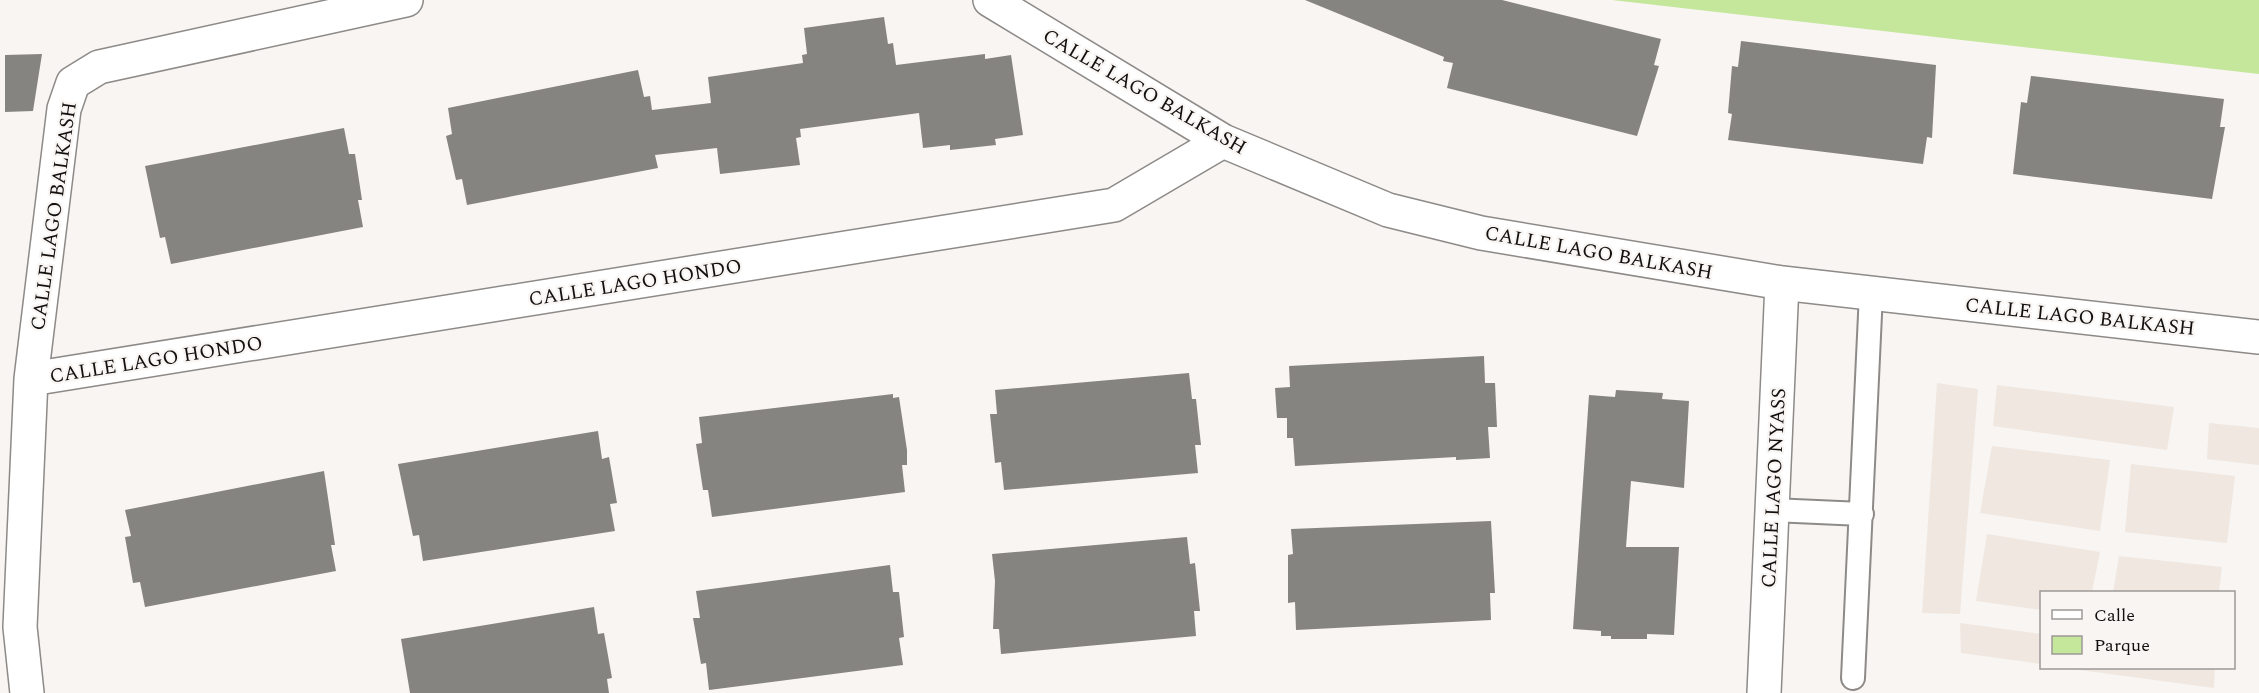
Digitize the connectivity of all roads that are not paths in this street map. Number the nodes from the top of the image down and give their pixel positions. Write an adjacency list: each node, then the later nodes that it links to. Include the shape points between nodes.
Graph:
1 (406, 0): 7 (street, CALLE LAGO BALKASH, via 99,67 73,83 64,109)
2 (990, 0): 3 (street, CALLE LAGO BALKASH)
3 (1224, 141): 4 (street, CALLE LAGO BALKASH, via 1400,213 1480,233); 7 (street, CALLE LAGO HONDO, via 1114,205)
4 (1782, 283): 5 (street, CALLE LAGO BALKASH); 8 (street, CALLE LAGO NYASS)
5 (1872, 293): 6 (street, CALLE LAGO BALKASH); 9 (lane)
6 (2259, 336)
7 (31, 380): 11 (street, CALLE LAGO BALKASH, via 20,627)
8 (1772, 510): 9 (lane); 12 (street, CALLE LAGO NYASS)
9 (1862, 514): 10 (lane)
10 (1853, 678)
11 (27, 693)
12 (1764, 693)

